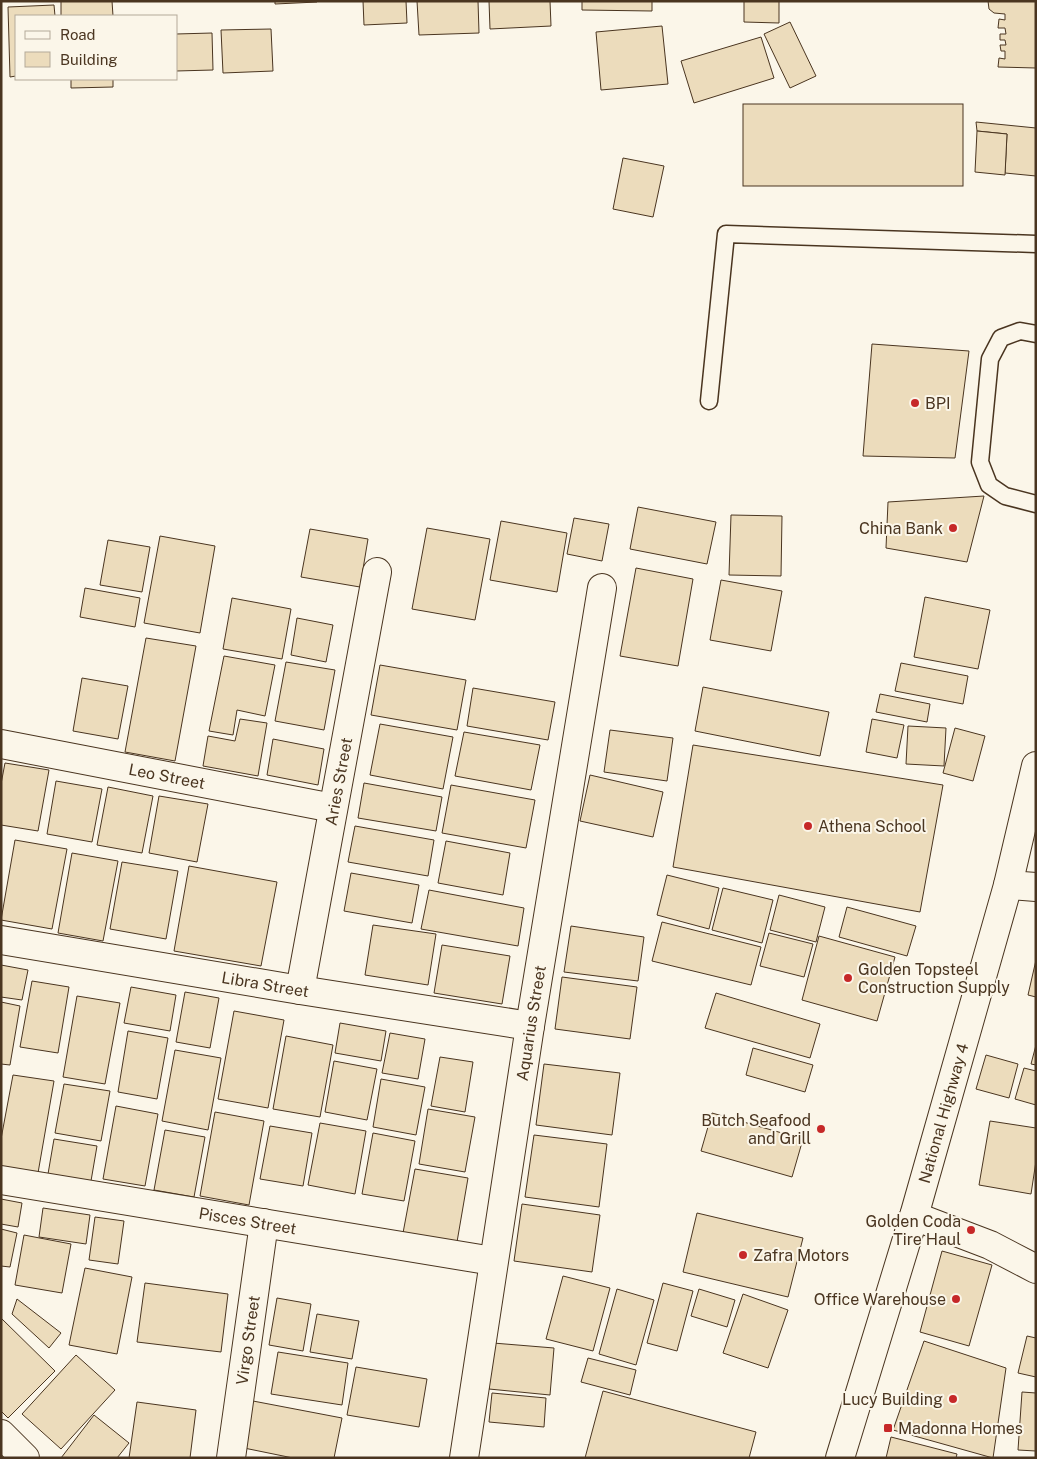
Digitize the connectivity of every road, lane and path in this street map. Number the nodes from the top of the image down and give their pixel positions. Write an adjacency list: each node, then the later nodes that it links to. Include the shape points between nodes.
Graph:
1 (1036, 244): 3 (lane, via 726,234)
2 (1036, 334): 4 (lane, via 1020,331 1001,338 990,359 980,462 989,485 1005,496)
3 (709, 401)
4 (1036, 504)
5 (377, 572): 9 (street, Aries Street)
6 (602, 588): 14 (street, Aquarius Street)
7 (1, 744): 9 (street, Leo Street)
8 (1036, 766): 10 (street, National Highway 4)
9 (333, 808): 13 (street, Aries Street)
10 (1008, 885): 11 (street); 16 (street, National Highway 4)
11 (1036, 887)
12 (1, 940): 13 (street, Libra Street)
13 (300, 990): 14 (street, Libra Street)
14 (530, 1026): 18 (street, Aquarius Street)
15 (1, 1180): 17 (street, Pisces Street)
16 (914, 1216): 19 (street, via 990,1245); 24 (street, National Highway 4)
17 (264, 1223): 18 (street, Pisces Street); 22 (street, Virgo Street)
18 (493, 1261): 23 (street, Aquarius Street)
19 (1036, 1269)
20 (1, 1434): 21 (street)
21 (25, 1458)
22 (231, 1458)
23 (464, 1458)
24 (840, 1458)

